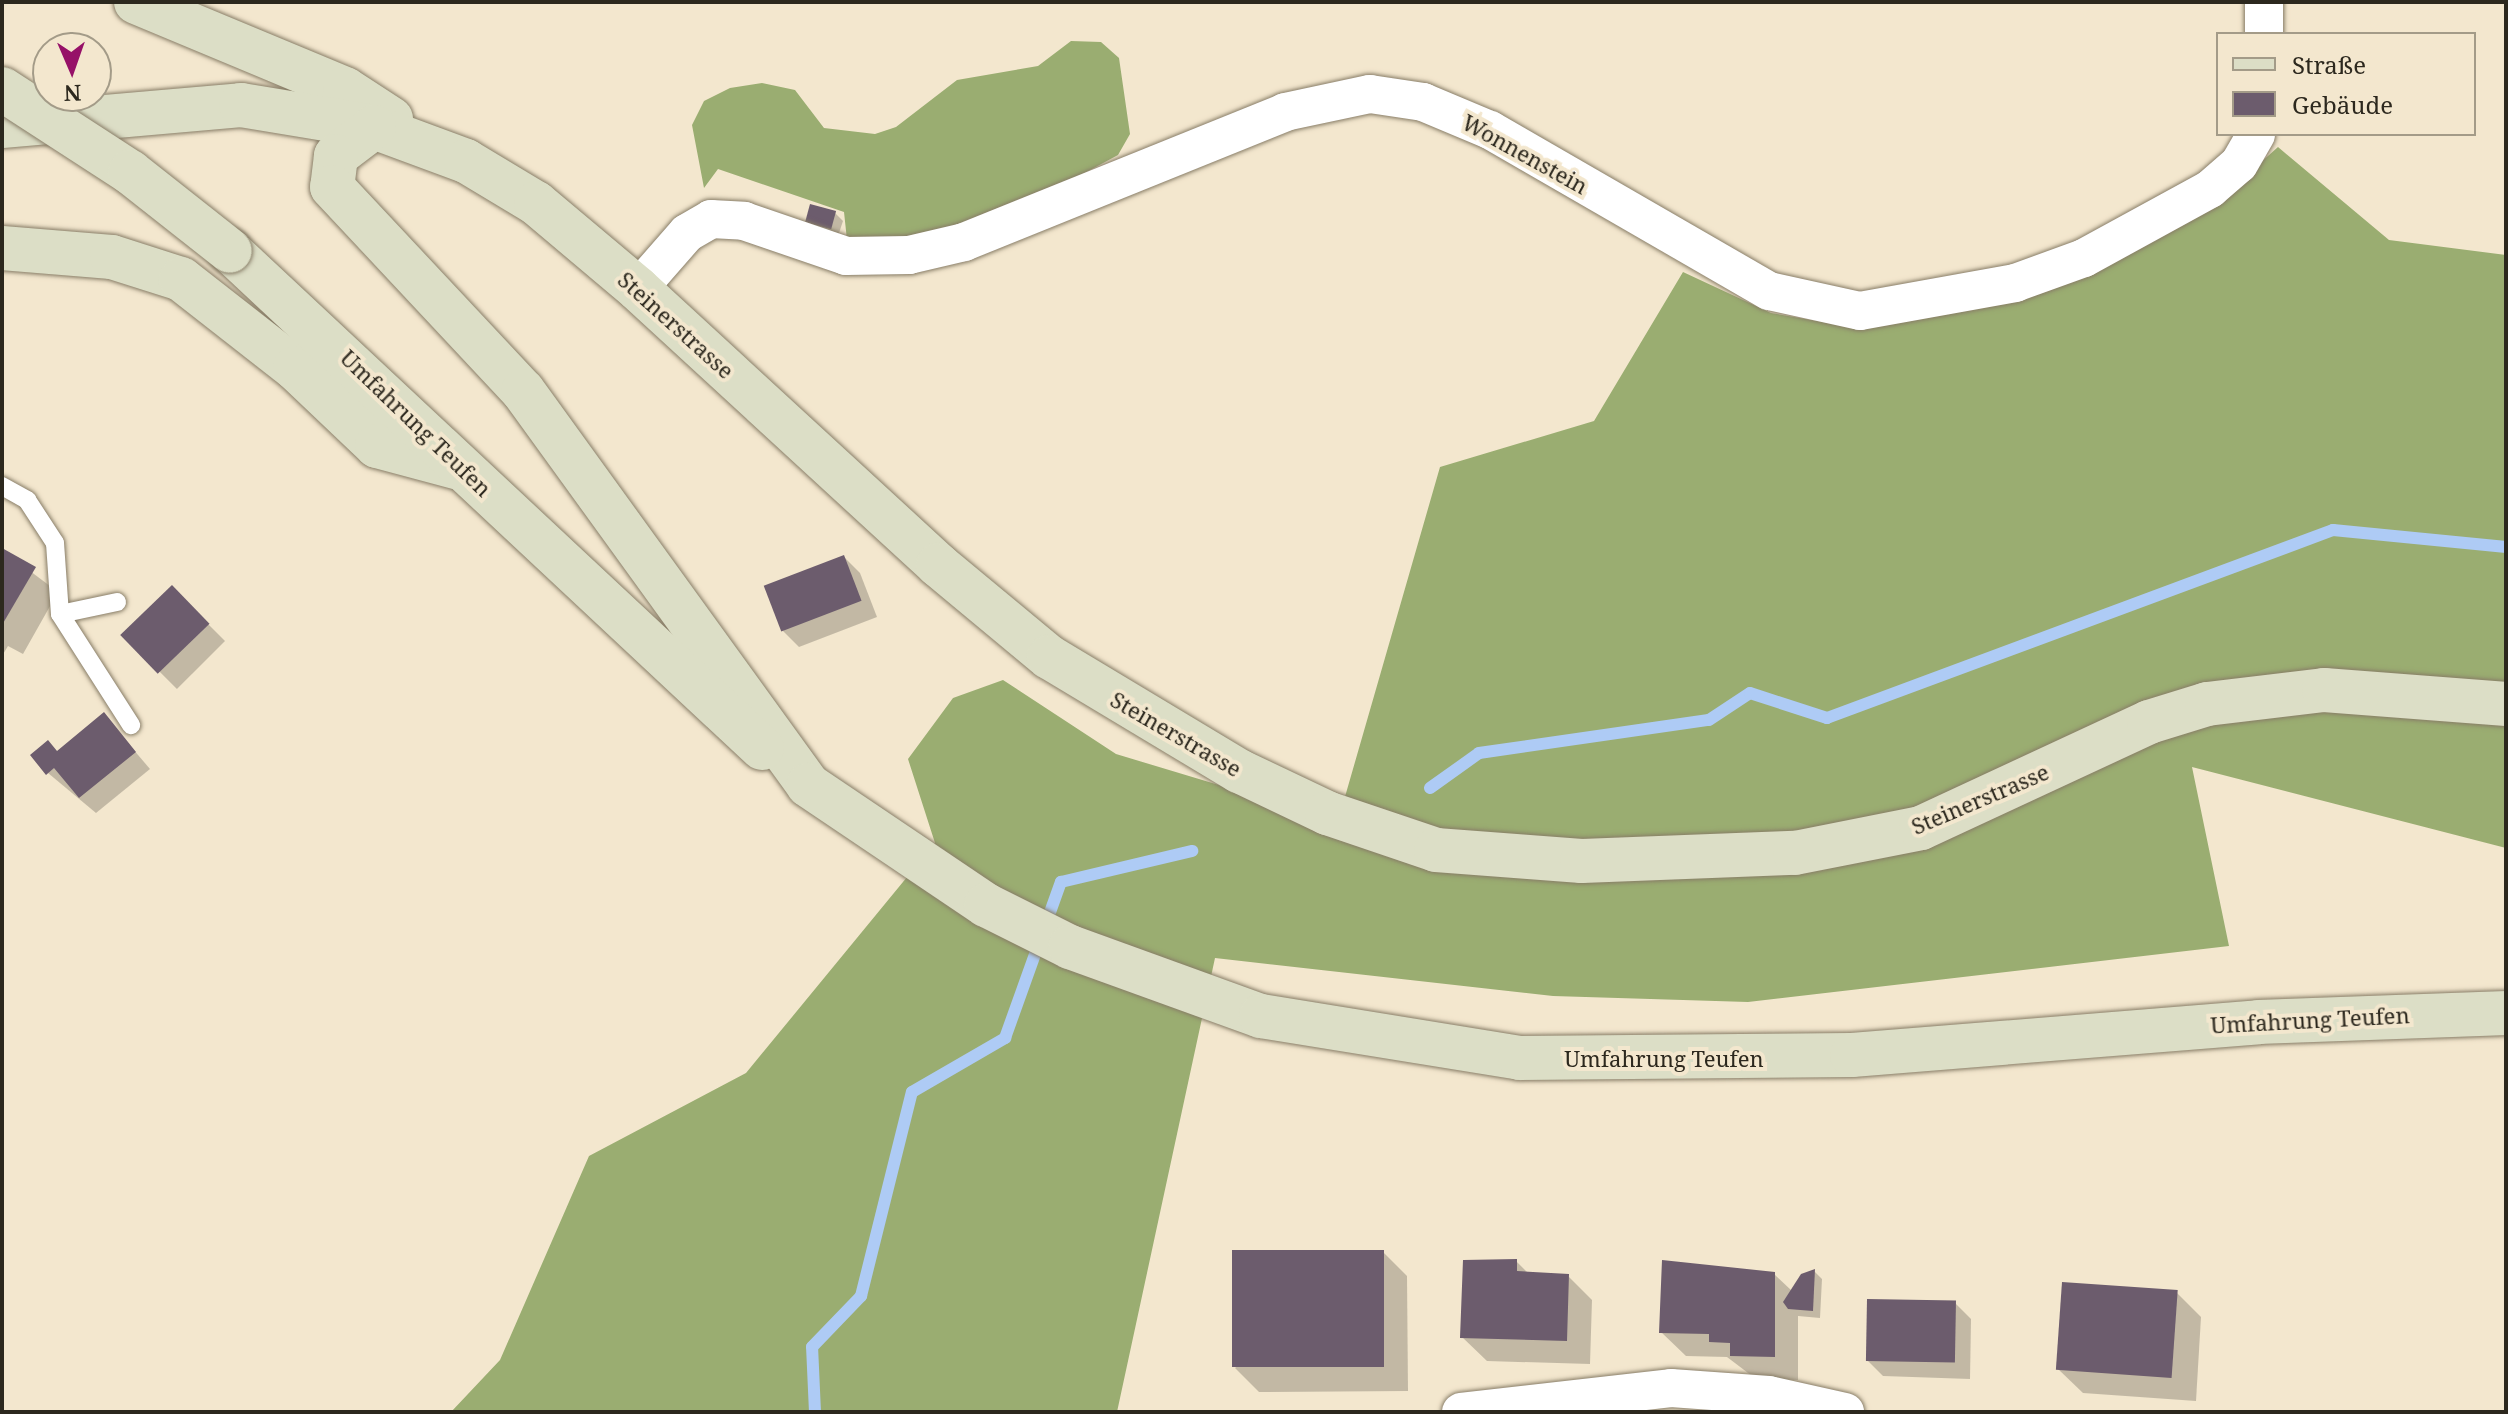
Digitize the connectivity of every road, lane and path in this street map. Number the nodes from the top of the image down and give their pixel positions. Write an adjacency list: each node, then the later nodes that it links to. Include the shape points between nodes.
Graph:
1 (136, 2): 3 (main road)
2 (2264, 2): 4 (street)
3 (207, 26): 6 (main road, via 218,63); 11 (main road, via 345,89)
4 (2264, 32)
5 (2, 89): 15 (main road, Umfahrung Teufen, bridge, via 130,172 230,251)
6 (204, 105): 7 (main road, Steinerstrasse); 8 (main road, Steinerstrasse)
7 (287, 109): 9 (main road, Steinerstrasse); 12 (main road)
8 (2, 126)
9 (374, 127): 11 (main road, Steinerstrasse); 12 (main road, via 336,156)
10 (2255, 136): 14 (street, Wonnenstein, via 2239,164 2210,189 2084,258 2015,283 1860,311 1769,291 1490,130 1423,102 1370,94 1285,112 964,242 909,255 846,256 744,221 711,219 687,233)
11 (430, 145): 14 (main road, Steinerstrasse, via 536,203)
12 (332, 187): 21 (main road, via 523,391)
13 (2, 248): 15 (main road, via 112,257 181,279 295,368 377,446)
14 (638, 289): 19 (main road, Steinerstrasse, via 938,565 1049,657 1239,771 1327,813 1436,850 1582,861 1795,853 1921,828 2149,722 2207,704 2324,690)
15 (463, 469): 21 (main road, Umfahrung Teufen, via 707,703)
16 (2, 486): 18 (lane, via 27,500 55,543)
17 (117, 602): 18 (lane)
18 (60, 614): 20 (lane)
19 (2506, 704)
20 (131, 725)
21 (808, 785): 22 (main road, Umfahrung Teufen, via 986,905 1167,987 1261,1016 1436,1049 1631,1062 1744,1060 2259,1022)
22 (2506, 1013)
23 (1461, 1412): 24 (street, via 1671,1388 1769,1395)
24 (1845, 1412)

